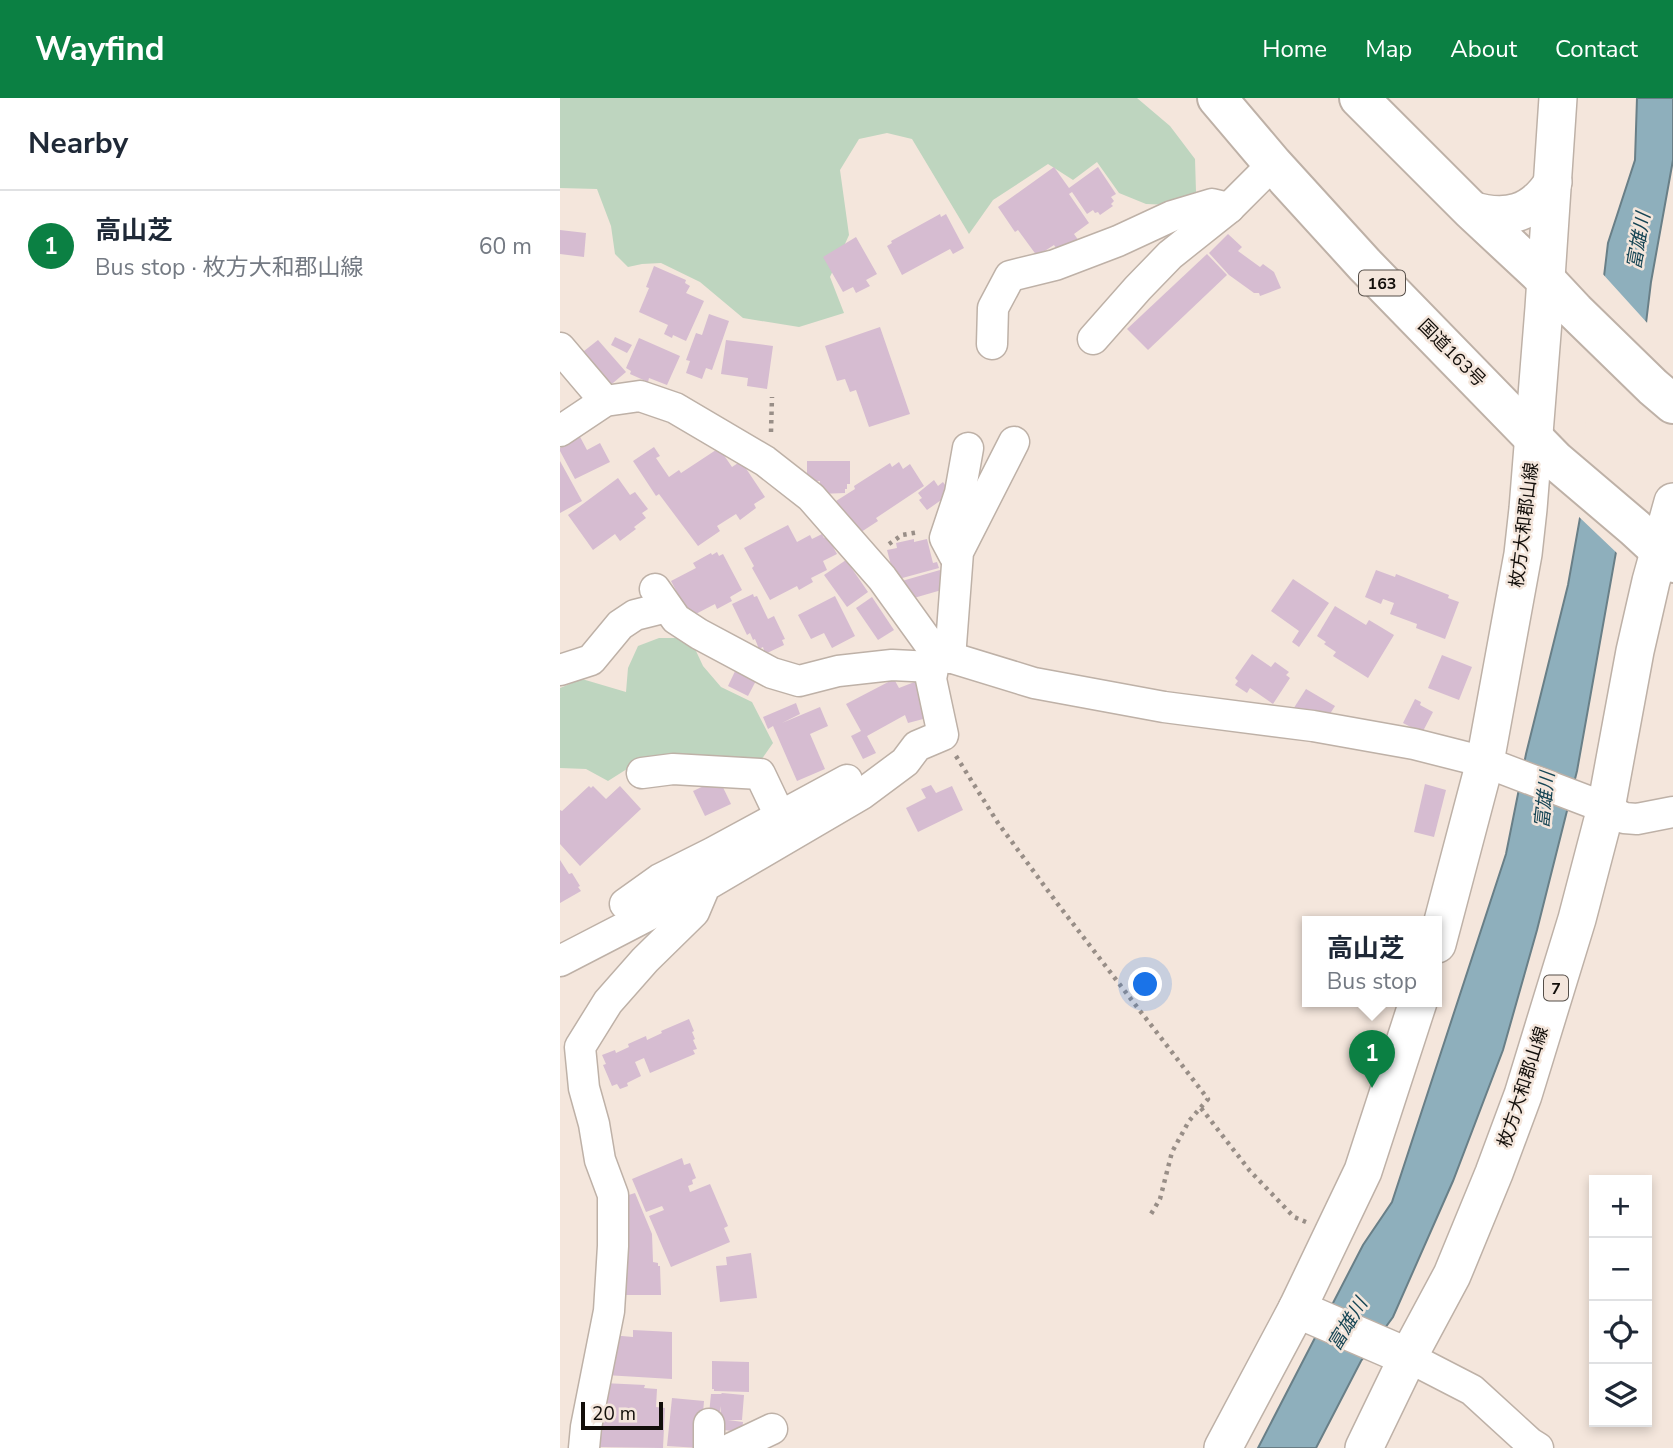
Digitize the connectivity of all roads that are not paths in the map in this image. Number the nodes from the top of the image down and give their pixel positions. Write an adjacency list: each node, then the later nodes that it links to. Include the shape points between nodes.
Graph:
1 (1217, 98): 4 (highway, 国道163号 / 163)
2 (1359, 98): 7 (highway)
3 (1558, 98): 5 (main road, 枚方大和郡山線)
4 (1273, 164): 6 (street); 17 (highway, 国道163号 / 163)
5 (1553, 182): 7 (main road, via 1542,197 1517,213 1496,216); 8 (main road, 枚方大和郡山線)
6 (1229, 208): 9 (street, via 1170,255); 10 (street, via 1212,204 1172,216 1118,242 1010,276 993,308)
7 (1471, 210): 8 (highway)
8 (1546, 280): 12 (highway); 17 (main road, 枚方大和郡山線)
9 (1093, 339)
10 (992, 344)
11 (560, 348): 13 (street)
12 (1663, 396)
13 (605, 401): 14 (street); 23 (street, via 640,396 675,408 765,461 811,497 870,564)
14 (560, 431)
15 (1014, 442): 20 (street)
16 (968, 448): 20 (street, via 945,538)
17 (1544, 448): 19 (highway, 国道163号 / 163); 26 (main road, 枚方大和郡山線, via 1528,509)
18 (1673, 502): 19 (main road, 枚方大和郡山線 / 7)
19 (1656, 548): 22 (main road, 枚方大和郡山線 / 7)
20 (957, 561): 23 (street)
21 (1673, 616): 22 (main road)
22 (1635, 651): 28 (main road, 枚方大和郡山線 / 7)
23 (940, 660): 24 (street, via 838,671 799,681 772,673 699,634 676,619 661,598 620,625 591,660); 25 (street, via 931,679); 26 (street, via 1164,707 1414,744)
24 (560, 670)
25 (930, 741): 30 (street); 31 (street, via 862,794)
26 (1499, 767): 28 (street); 33 (main road, 枚方大和郡山線)
27 (642, 773): 30 (street, via 673,769 760,774)
28 (1606, 808): 29 (street, via 1637,819); 37 (main road, 枚方大和郡山線 / 7, via 1523,1095 1452,1275)
29 (1673, 812)
30 (780, 816): 32 (street, via 660,879)
31 (705, 886): 34 (street); 39 (street, via 694,912 608,1002 580,1047 584,1088 613,1208 609,1311)
32 (625, 904)
33 (1442, 930)
34 (560, 961)
35 (1416, 1007): 36 (main road, via 1363,1171)
36 (1297, 1309): 37 (main road); 41 (main road)
37 (1408, 1357): 42 (main road, 枚方大和郡山線 / 7); 43 (street, via 1472,1390)
38 (772, 1429): 40 (street)
39 (583, 1448)
40 (732, 1448)
41 (1223, 1448)
42 (1364, 1448)
43 (1538, 1448)

